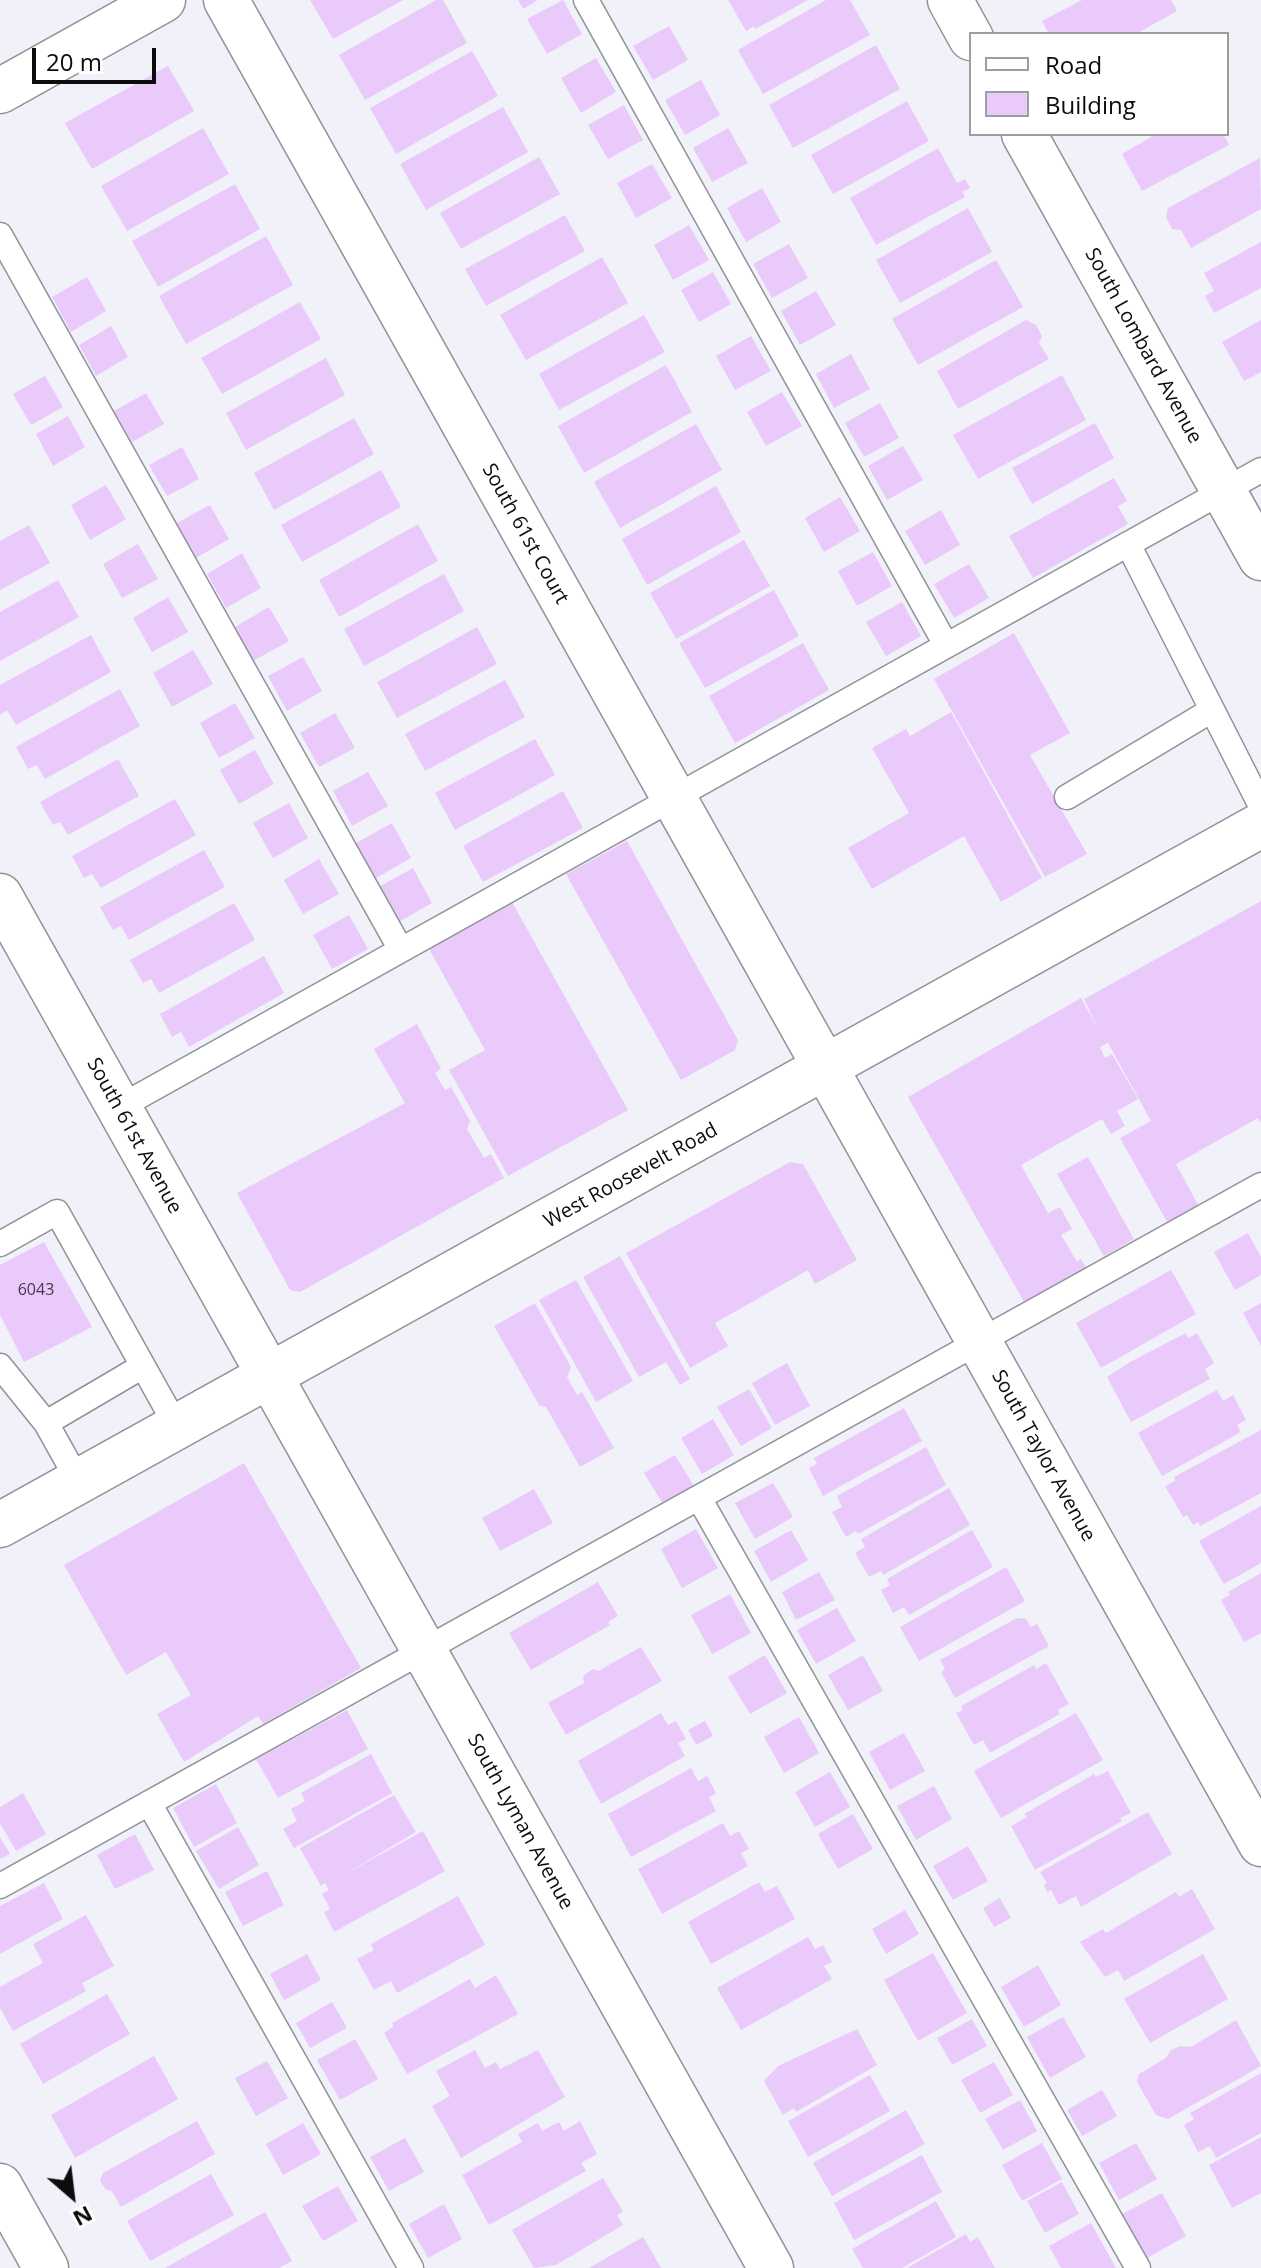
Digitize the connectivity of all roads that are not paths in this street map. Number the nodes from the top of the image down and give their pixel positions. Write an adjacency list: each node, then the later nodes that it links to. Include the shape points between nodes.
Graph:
1 (163, 0): 6 (street)
2 (226, 0): 16 (street, South 61st Court)
3 (586, 0): 13 (lane)
4 (950, 0): 5 (street)
5 (969, 34)
6 (0, 91)
7 (1025, 136): 10 (street, South Lombard Avenue)
8 (0, 235): 20 (lane)
9 (1261, 470): 10 (lane)
10 (1224, 491): 11 (lane); 12 (street, South Lombard Avenue)
11 (1128, 544): 13 (lane); 14 (lane)
12 (1261, 558)
13 (946, 645): 16 (lane)
14 (1212, 710): 15 (lane); 17 (lane)
15 (1067, 797)
16 (673, 798): 20 (lane); 21 (street, South 61st Court)
17 (1261, 806)
18 (1261, 825): 21 (street, West Roosevelt Road)
19 (0, 896): 22 (street, South 61st Avenue)
20 (401, 950): 22 (lane)
21 (824, 1068): 25 (street, South Taylor Avenue); 28 (street, West Roosevelt Road)
22 (118, 1108): 28 (street, South 61st Avenue)
23 (1257, 1196): 25 (lane)
24 (0, 1244): 27 (lane, via 57,1212)
25 (979, 1343): 32 (lane); 36 (street, South Taylor Avenue)
26 (0, 1366): 29 (lane)
27 (143, 1366): 29 (lane); 30 (lane)
28 (269, 1376): 30 (street, West Roosevelt Road); 34 (street, South Lyman Avenue)
29 (46, 1423): 31 (lane)
30 (177, 1427): 31 (street, West Roosevelt Road)
31 (79, 1482): 33 (street, West Roosevelt Road)
32 (699, 1498): 34 (lane); 42 (lane)
33 (0, 1525)
34 (424, 1651): 35 (lane); 41 (street, South Lyman Avenue)
35 (149, 1803): 37 (lane); 40 (lane)
36 (1261, 1844)
37 (0, 1886)
38 (0, 2186): 39 (street)
39 (46, 2268)
40 (411, 2268)
41 (771, 2268)
42 (1138, 2268)

